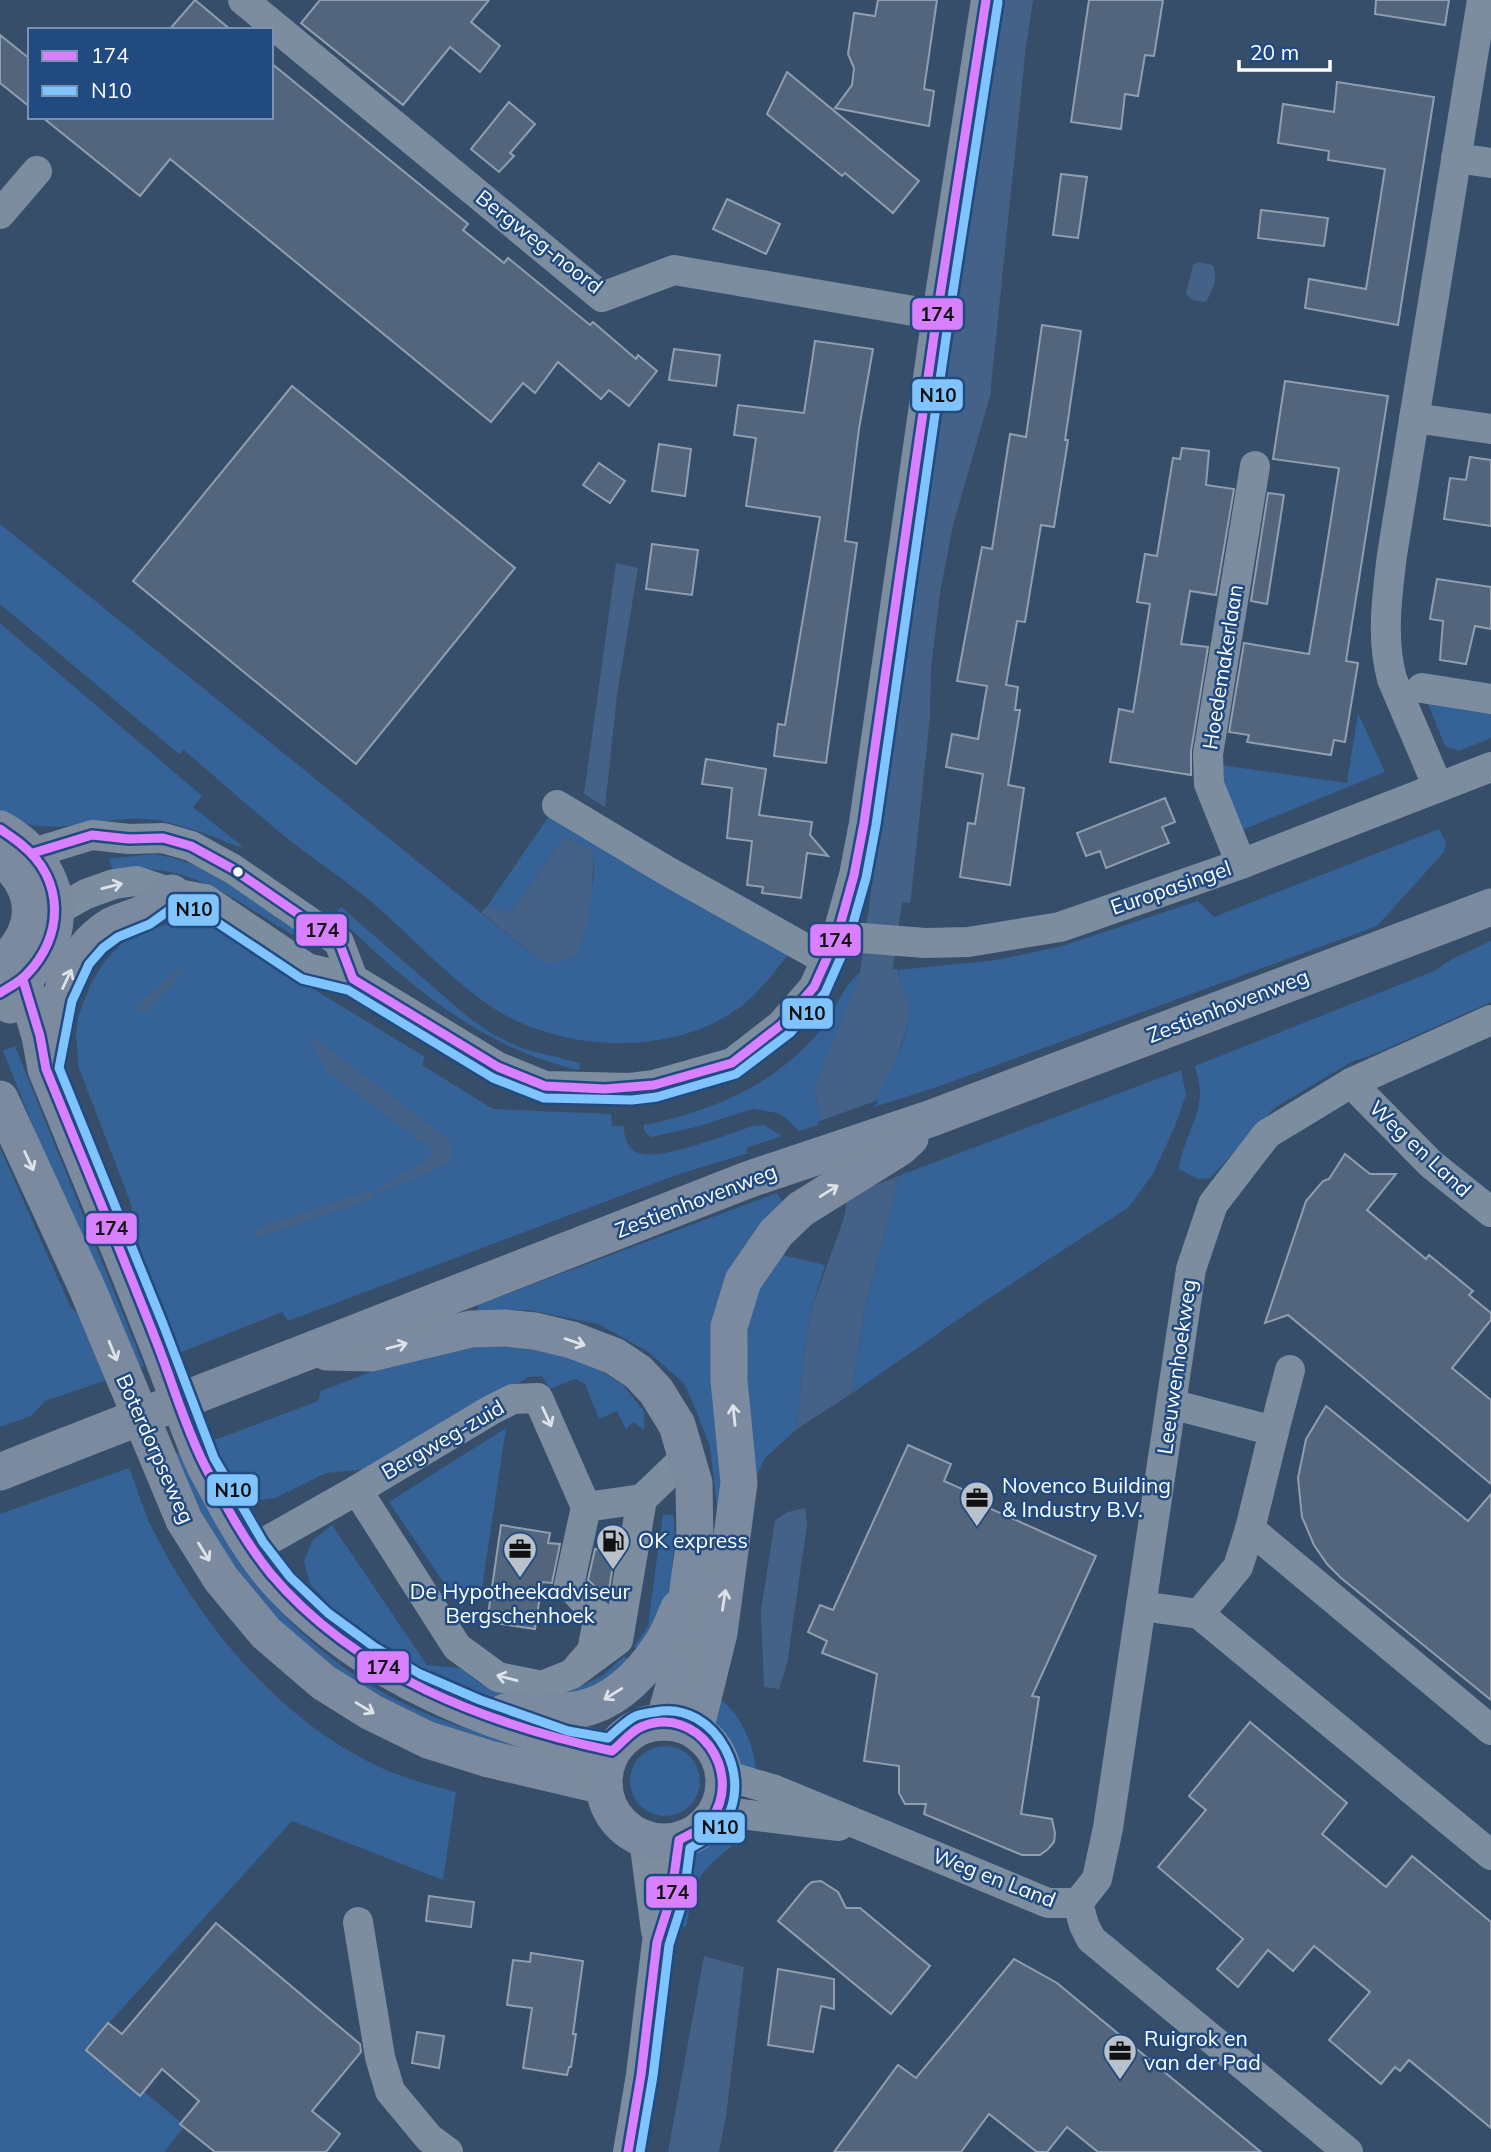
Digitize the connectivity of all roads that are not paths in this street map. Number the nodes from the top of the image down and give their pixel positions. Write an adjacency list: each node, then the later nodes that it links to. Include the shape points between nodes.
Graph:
1 (243, 0): 8 (street, Bergweg-noord, via 602,297 674,270)
2 (986, 0): 8 (street)
3 (1482, 0): 4 (street)
4 (1457, 158): 5 (street); 9 (street)
5 (1491, 163)
6 (37, 171): 7 (street)
7 (0, 214)
8 (937, 315): 23 (street, via 864,824)
9 (1414, 418): 10 (street); 15 (street, via 1384,618 1392,679)
10 (1491, 429)
11 (1255, 466): 19 (street, Hoedemakerlaan, via 1208,754 1209,784)
12 (1422, 688): 13 (street)
13 (1491, 699)
14 (1491, 766): 15 (street, Europasingel)
15 (1438, 787): 19 (street, Europasingel)
16 (557, 805): 23 (street, via 667,871)
17 (0, 829): 18 (main road, via 15,838)
18 (24, 864): 22 (main road, via 53,894); 24 (street, via 99,852 129,839 163,838 191,846 233,869 339,942); 25 (main road, via 30,918 6,966)
19 (1241, 864): 23 (street, Europasingel, via 1060,927 968,942)
20 (172, 893): 22 (street, one-way to 20, via 114,884 135,881); 24 (street, via 205,899 307,968); 27 (main road, one-way to 20, via 60,997 79,957 112,926 145,913)
21 (1491, 907): 30 (main road, Zestienhovenweg)
22 (55, 911): 25 (main road, via 46,953 31,974)
23 (831, 948): 24 (street, via 814,987 781,1025 732,1063 654,1085 605,1089 545,1086 498,1067)
24 (353, 979)
25 (9, 988): 27 (main road, Boterdorpseweg, via 40,1036)
26 (1491, 1020): 28 (street, Leeuwenhoekweg)
27 (46, 1069): 42 (main road, Boterdorpseweg, via 203,1464)
28 (1351, 1083): 31 (street, Weg en Land, via 1431,1164); 34 (street, Leeuwenhoekweg, via 1267,1134 1213,1204 1191,1269)
29 (0, 1099): 52 (main road, Boterdorpseweg, one-way to 52, via 87,1288 184,1520 221,1579 266,1633 323,1682 428,1740)
30 (932, 1118): 32 (main road, Zestienhovenweg, via 750,1179); 48 (main road, one-way to 30, via 719,1633 739,1483 729,1327 743,1280 776,1233 801,1209 899,1148)
31 (1491, 1212)
32 (298, 1355): 36 (main road, one-way to 36, via 371,1353 471,1329 535,1331 572,1340 614,1356 638,1372 677,1425); 37 (main road, Zestienhovenweg, bridge)
33 (1290, 1370): 35 (street)
34 (1171, 1404): 35 (street); 44 (street, Leeuwenhoekweg)
35 (1273, 1431): 41 (street)
36 (687, 1456): 39 (street); 43 (main road, via 694,1483 695,1541)
37 (0, 1472)
38 (357, 1490): 40 (street, Bergweg-zuid, one-way to 40, via 491,1410 513,1399 538,1398); 42 (street, Bergweg-zuid); 46 (street, Bergweg-zuid, one-way to 38, via 542,1686 498,1677 457,1647)
39 (642, 1499): 40 (street); 46 (street, Bergweg-zuid, via 618,1640)
40 (586, 1507): 46 (street, via 569,1585 599,1616 592,1651)
41 (1251, 1529): 45 (street, via 1238,1567); 49 (street)
42 (253, 1549): 47 (main road, Boterdorpseweg, via 281,1585 366,1657 414,1685)
43 (688, 1588): 47 (main road, one-way to 47, via 661,1646 629,1684 608,1699 582,1709 547,1713); 48 (main road)
44 (1141, 1606): 45 (street); 57 (street, Leeuwenhoekweg, via 1108,1828 1097,1879)
45 (1199, 1614): 56 (street)
46 (572, 1674)
47 (476, 1711): 50 (main road, Boterdorpseweg, via 565,1743)
48 (679, 1726): 50 (main road, via 648,1724 634,1730); 51 (main road, via 714,1749)
49 (1491, 1730)
50 (612, 1751): 52 (main road)
51 (724, 1775): 53 (main road); 54 (street, Weg en Land)
52 (604, 1787): 55 (main road, via 612,1813 621,1824)
53 (717, 1811): 54 (street, Weg en Land); 55 (main road, via 701,1830)
54 (877, 1831): 57 (street, Weg en Land, via 1048,1903)
55 (661, 1840): 60 (street, via 671,1898 657,1942)
56 (1491, 1855)
57 (1078, 1903): 61 (street, Weg en Land, via 1091,1939)
58 (358, 1922): 59 (street, via 390,2091 429,2138)
59 (449, 2152)
60 (628, 2152)
61 (1348, 2152)

